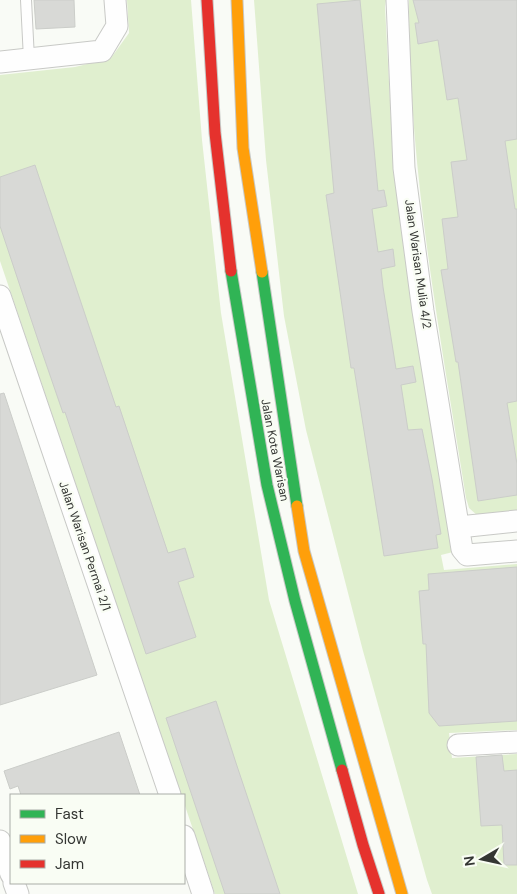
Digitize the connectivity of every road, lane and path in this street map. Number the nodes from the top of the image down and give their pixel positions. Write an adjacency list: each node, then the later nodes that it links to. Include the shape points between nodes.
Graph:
1 (26, 0): 6 (lane)
2 (115, 0): 6 (street, via 117,26 102,51)
3 (207, 0): 19 (street, Jalan Kota Warisan, via 215,133 232,283 267,485 295,601)
4 (237, 0): 20 (street, Jalan Kota Warisan, via 243,148 304,551)
5 (397, 0): 10 (street, Jalan Warisan Mulia 4/2, via 404,168 423,311)
6 (29, 59): 7 (street)
7 (0, 62)
8 (0, 296): 14 (street, Jalan Warisan Permai 2/1)
9 (517, 521): 10 (street)
10 (459, 527): 11 (street, Jalan Warisan Mulia 4/2, via 462,549 467,555)
11 (517, 551)
12 (517, 742): 13 (street)
13 (458, 745)
14 (170, 794)
15 (185, 839): 18 (street)
16 (0, 841): 17 (street)
17 (10, 871)
18 (204, 894)
19 (378, 894)
20 (402, 894)

